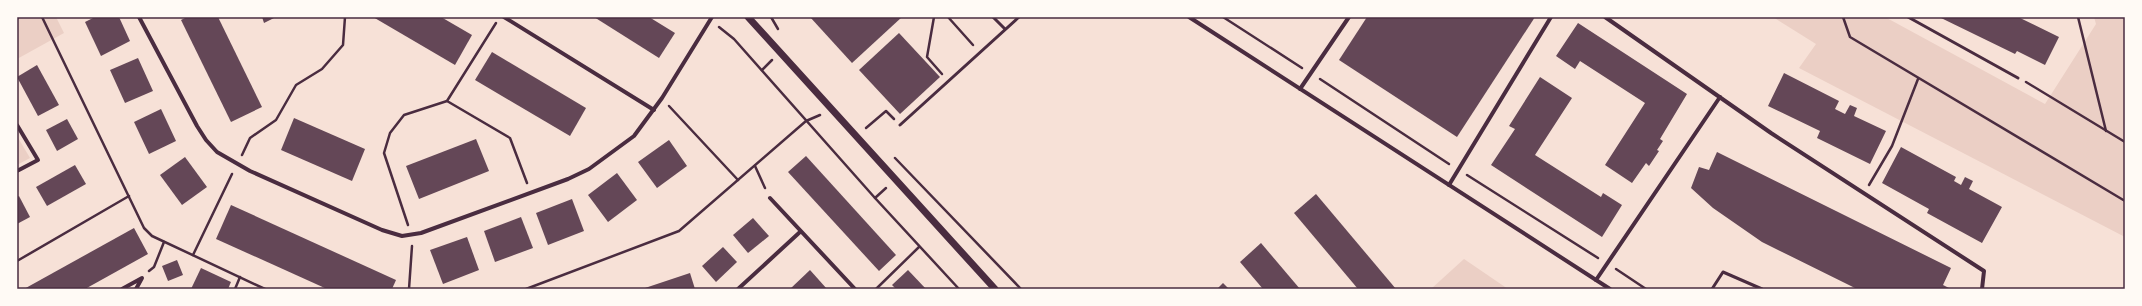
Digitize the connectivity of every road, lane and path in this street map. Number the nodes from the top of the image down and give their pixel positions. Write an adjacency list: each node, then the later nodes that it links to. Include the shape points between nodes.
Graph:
1 (42, 17): 51 (path)
2 (139, 17): 42 (street, via 206,140 218,152)
3 (345, 17): 42 (path, via 343,46 322,69 296,85 276,120 250,138)
4 (500, 17): 30 (path)
5 (504, 17): 31 (street)
6 (712, 17): 20 (street)
7 (748, 17): 75 (street)
8 (934, 17): 26 (path, via 926,57)
9 (948, 17): 22 (path)
10 (994, 17): 21 (lane)
11 (1020, 17): 21 (lane)
12 (1189, 17): 27 (street)
13 (1223, 17): 23 (path)
14 (1349, 17): 23 (street)
15 (1551, 17): 44 (street)
16 (1605, 17): 28 (street)
17 (1843, 17): 25 (path, via 1850,37)
18 (1908, 17): 24 (lane)
19 (2078, 17): 38 (path)
20 (709, 21): 29 (street); 33 (path, via 734,39)
21 (1005, 29): 22 (lane)
22 (980, 52): 26 (lane)
23 (1311, 73): 27 (street); 44 (path)
24 (2018, 78): 38 (path)
25 (1918, 79): 50 (path, via 1892,146); 54 (path)
26 (948, 81): 36 (lane)
27 (1300, 89): 47 (street)
28 (1720, 97): 50 (street, via 1771,133); 61 (street)
29 (662, 98): 31 (street); 46 (path)
30 (447, 101): 49 (path, via 510,138); 56 (path, via 404,116 390,134 384,153)
31 (654, 110): 49 (street, via 634,136 589,169)
32 (883, 113): 37 (path)
33 (806, 121): 43 (path); 53 (path)
34 (861, 122): 37 (path)
35 (17, 125): 45 (street, via 38,160)
36 (900, 125)
37 (866, 128): 39 (path)
38 (2106, 131): 40 (path)
39 (872, 133)
40 (2125, 142)
41 (893, 156): 76 (path)
42 (237, 164): 56 (street, via 376,227 402,236); 59 (path)
43 (754, 166): 46 (path); 52 (path)
44 (1458, 170): 47 (street); 61 (path)
45 (17, 171)
46 (738, 180): 70 (path, via 679,231)
47 (1449, 185): 64 (street)
48 (886, 187): 53 (path)
49 (530, 192): 56 (street)
50 (1865, 192): 81 (street, via 1984,271)
51 (129, 196): 57 (path, via 144,228); 60 (path)
52 (770, 198): 55 (street)
53 (875, 198): 58 (path)
54 (2125, 201)
55 (800, 232): 71 (street); 72 (street)
56 (412, 235): 69 (path)
57 (164, 242): 59 (path); 63 (path, via 154,266)
58 (919, 247): 73 (path); 74 (path)
59 (193, 255): 62 (path)
60 (17, 261)
61 (1607, 263): 64 (street); 78 (path)
62 (240, 277): 67 (path); 68 (path)
63 (142, 278): 65 (street); 66 (street)
64 (1596, 280): 77 (street)
65 (122, 289)
66 (136, 289)
67 (235, 289)
68 (265, 289)
69 (409, 289)
70 (526, 289)
71 (738, 289)
72 (855, 289)
73 (876, 289)
74 (959, 289)
75 (995, 289)
76 (1021, 289)
77 (1610, 289)
78 (1646, 289)
79 (1712, 289): 80 (lane, via 1723,272)
80 (1762, 289)
81 (1982, 289)

